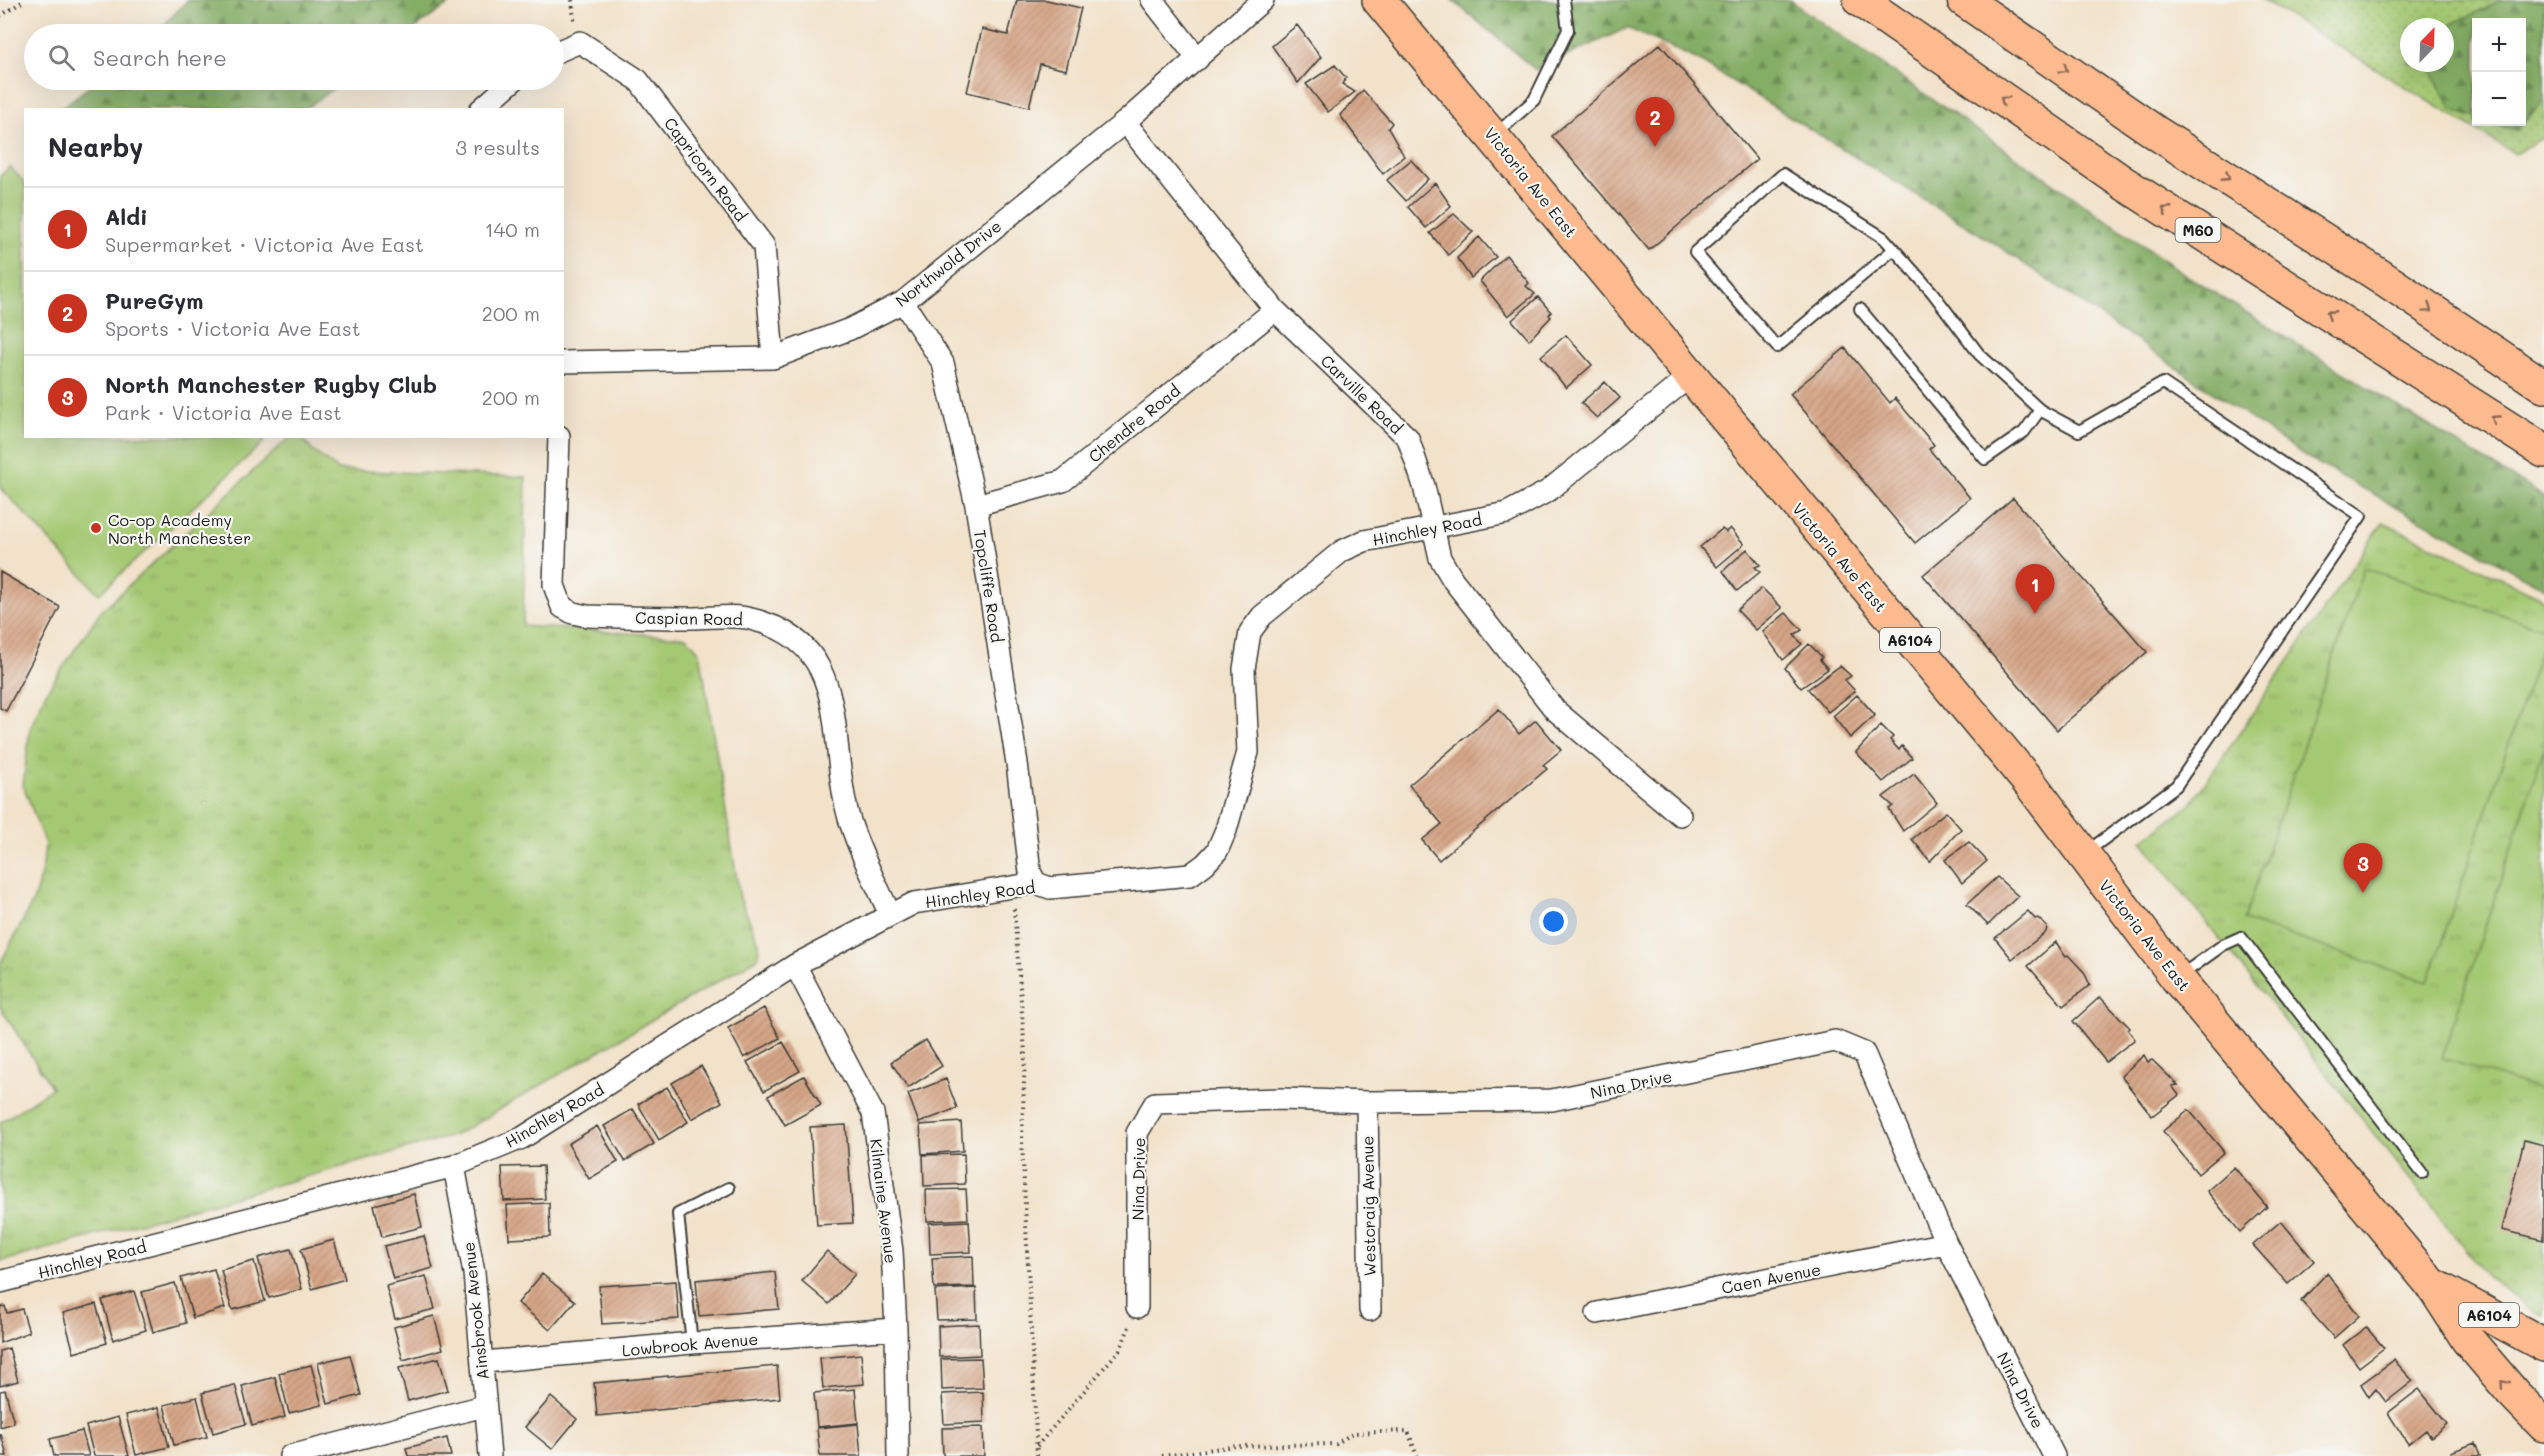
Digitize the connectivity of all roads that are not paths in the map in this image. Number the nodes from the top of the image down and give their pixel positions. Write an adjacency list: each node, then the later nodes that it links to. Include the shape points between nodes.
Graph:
1 (1152, 0): 8 (street)
2 (1263, 0): 8 (street, Northwold Drive)
3 (1378, 0): 12 (main road, Victoria Ave East / A6104)
4 (1564, 0): 12 (lane, via 1568,30 1534,99)
5 (1860, 0): 23 (main road, M60, one-way to 5, via 2125,184)
6 (1964, 0): 20 (main road, one-way to 20, via 2158,134)
7 (564, 49): 17 (street, Capricorn Road, via 580,42 638,80 764,246)
8 (1198, 59): 11 (street, Northwold Drive)
9 (503, 90): 10 (street)
10 (482, 108)
11 (1125, 122): 14 (street, Northwold Drive); 16 (street, Carville Road)
12 (1494, 136): 19 (main road, Victoria Ave East / A6104)
13 (1894, 249): 13 (lane, via 1884,238 1784,174 1695,252 1777,347); 21 (lane, via 1979,354)
14 (903, 302): 17 (street, Northwold Drive); 24 (street, Topcliffe Road, via 943,363)
15 (1860, 309): 21 (lane, via 1985,459 2024,432)
16 (1275, 310): 24 (street, Chendre Road, via 1063,481); 25 (street, Carville Road, via 1408,438)
17 (773, 358): 18 (street, Northwold Drive)
18 (564, 362)
19 (1690, 376): 25 (street, Hinchley Road, via 1526,505 1507,513); 27 (main road, Victoria Ave East / A6104, via 2032,786)
20 (2544, 387)
21 (2040, 410): 27 (lane, via 2079,431 2163,383 2361,516 2176,786)
22 (559, 438): 29 (street, Caspian Road, via 554,585 562,607 587,616 748,618 780,627 803,644 818,662 828,684 848,816 863,862)
23 (2544, 451)
24 (976, 505): 28 (street, Topcliffe Road, via 1017,763 1030,872)
25 (1434, 527): 26 (street, Carville Road, via 1440,558 1453,580 1555,710); 28 (street, Hinchley Road, via 1364,541 1342,551 1262,616 1250,632 1244,669 1248,752 1226,830 1205,864 1190,875 1050,888)
26 (1680, 814)
27 (2084, 855): 31 (main road, Victoria Ave East / A6104)
28 (1036, 883): 29 (street, Hinchley Road, via 914,903)
29 (890, 915): 30 (street, Hinchley Road)
30 (795, 965): 33 (street, Hinchley Road, via 522,1138); 42 (street, Kilmaine Avenue, via 873,1113 892,1251)
31 (2177, 978): 34 (lane, via 2241,937); 38 (main road, Victoria Ave East / A6104)
32 (1367, 1102): 36 (street, Nina Drive, via 1552,1100 1835,1041 1864,1053); 39 (street, Nina Drive, via 1282,1099 1155,1103 1137,1133); 40 (street, Westcraig Avenue)
33 (454, 1166): 37 (street, Hinchley Road); 45 (street, Ainsbrook Avenue, via 474,1273)
34 (2422, 1173)
35 (729, 1188): 43 (lane, via 678,1214)
36 (1946, 1243): 41 (street, Caen Avenue); 51 (street, Nina Drive)
37 (0, 1282)
38 (2433, 1286): 44 (main road, A6104); 47 (main road, Victoria Ave East, one-way to 38, via 2468,1340)
39 (1137, 1307)
40 (1370, 1310)
41 (1597, 1313)
42 (896, 1329): 43 (street, Lowbrook Avenue); 50 (street, Kilmaine Avenue)
43 (692, 1343): 45 (street, Lowbrook Avenue)
44 (2544, 1345)
45 (484, 1362): 46 (street, Ainsbrook Avenue)
46 (484, 1406): 48 (street); 49 (street, Ainsbrook Avenue)
47 (2544, 1425)
48 (290, 1456)
49 (490, 1456)
50 (898, 1456)
51 (2054, 1456)

